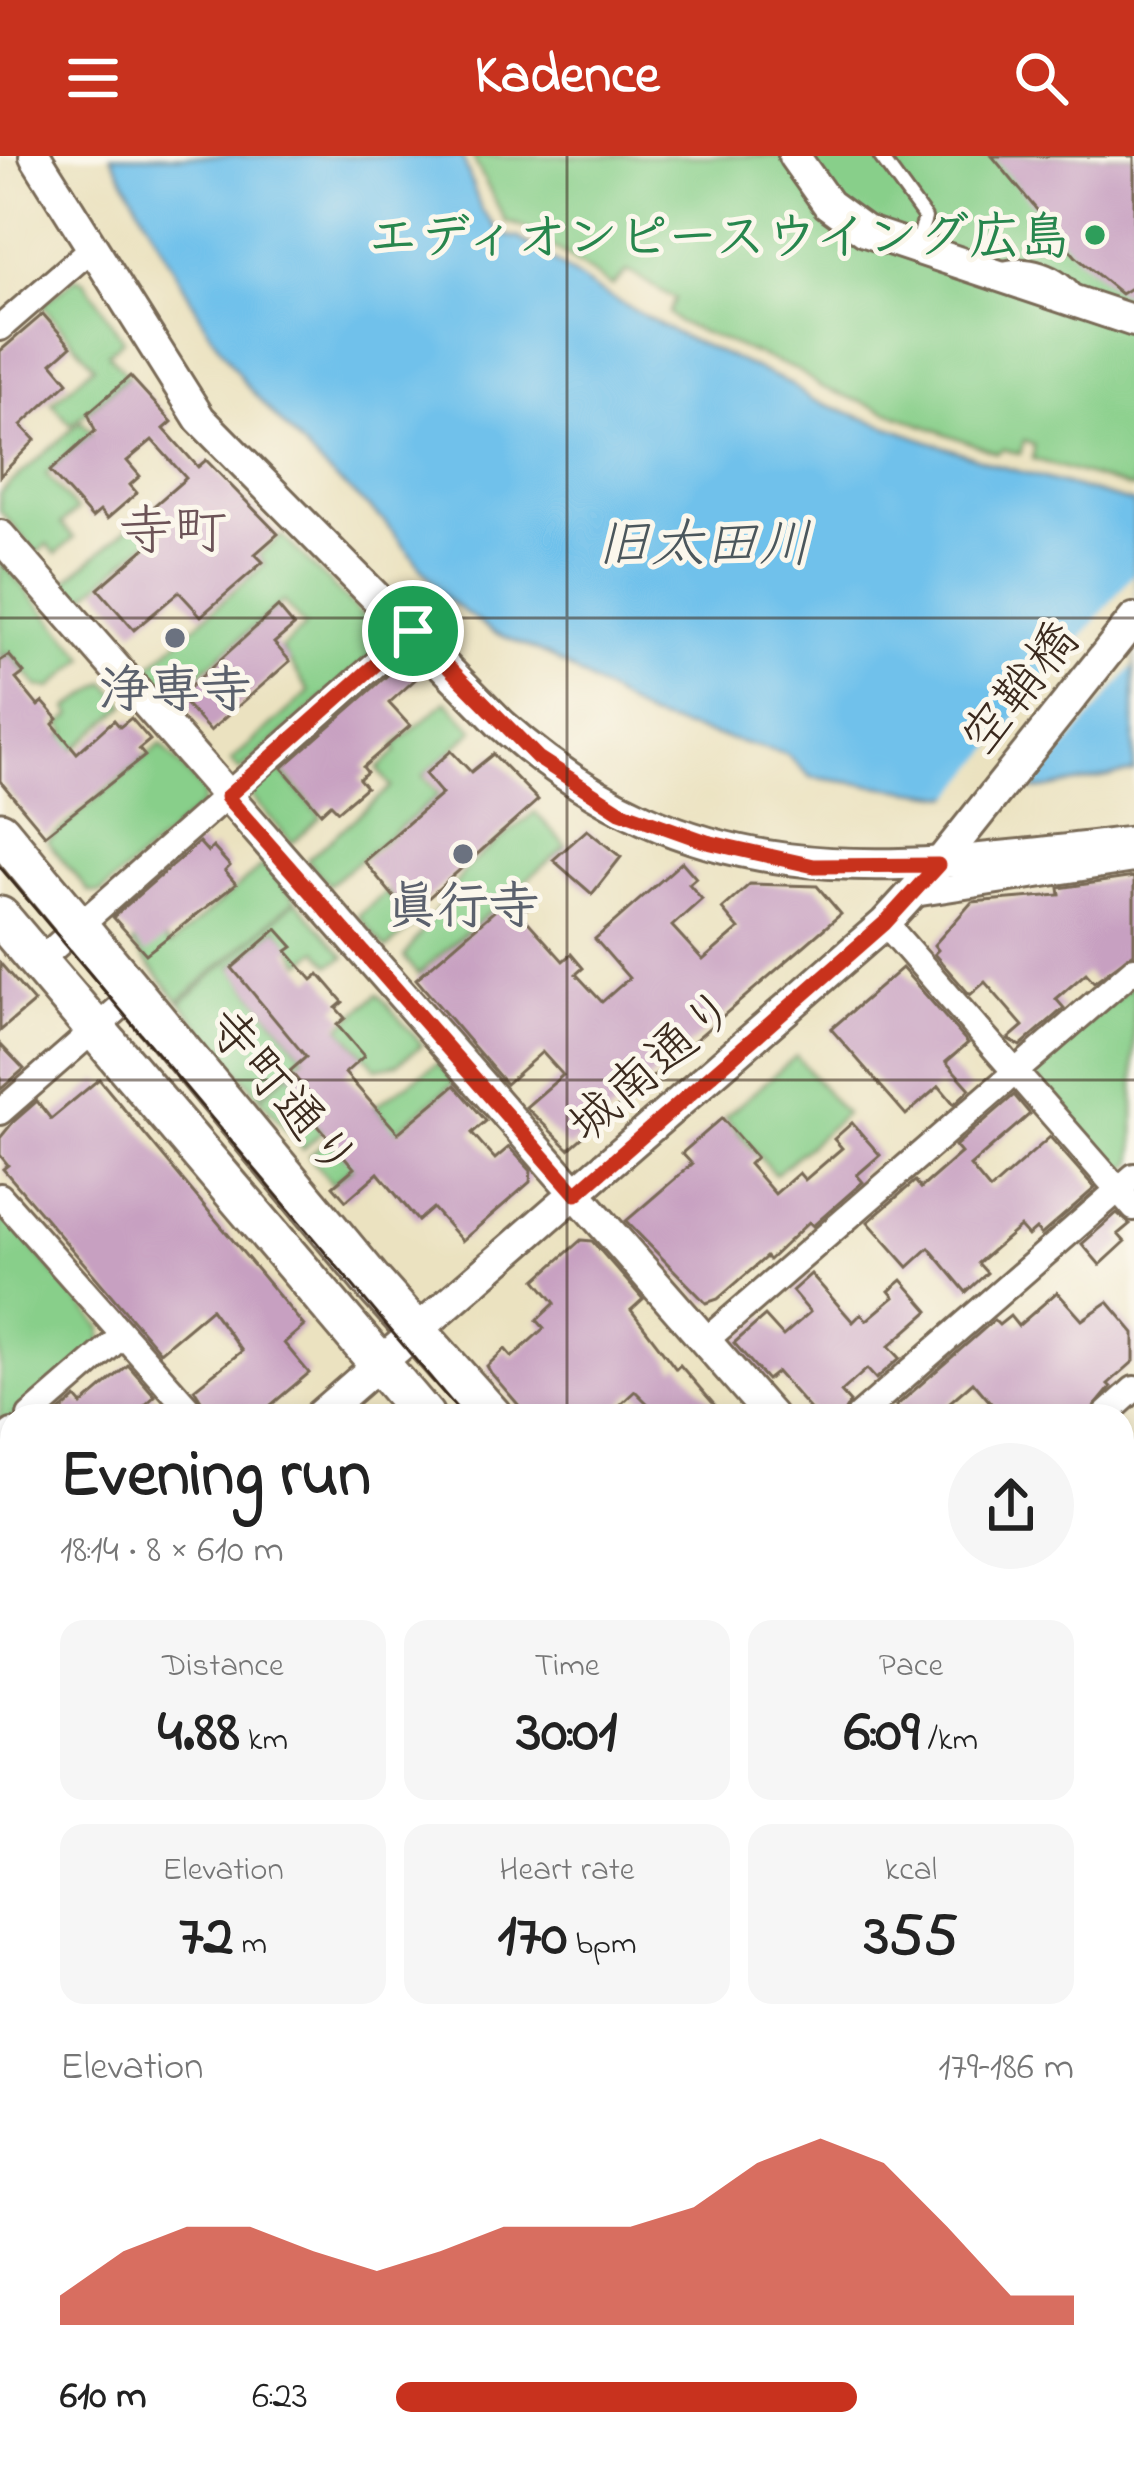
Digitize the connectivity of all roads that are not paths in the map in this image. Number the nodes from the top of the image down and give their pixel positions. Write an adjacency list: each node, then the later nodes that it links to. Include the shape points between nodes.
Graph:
1 (35, 156): 5 (street)
2 (794, 156): 4 (street, via 838,215)
3 (880, 156): 4 (lane, via 925,218)
4 (916, 247): 6 (street)
5 (91, 249): 7 (street); 10 (street, via 200,419)
6 (1134, 321)
7 (0, 328)
8 (0, 536): 11 (street)
9 (1134, 619): 12 (street, 空鞘橋)
10 (413, 631): 11 (street); 16 (street, via 538,758 620,811 707,842 814,866)
11 (227, 797): 20 (street); 28 (street)
12 (976, 815): 16 (street, 城南通り)
13 (0, 832): 20 (highway, 寺町通り)
14 (1134, 842): 16 (street)
15 (1134, 860): 17 (street)
16 (938, 865): 17 (street, 城南通り)
17 (914, 894): 19 (street, 城南通り)
18 (0, 917): 21 (highway, 寺町通り)
19 (885, 923): 25 (street); 28 (street, 城南通り)
20 (79, 928): 21 (street); 23 (highway, 寺町通り)
21 (38, 962): 24 (highway, 寺町通り)
22 (1134, 969): 25 (street)
23 (134, 995): 24 (street); 30 (highway, 寺町通り)
24 (94, 1028): 26 (street); 33 (highway, 寺町通り)
25 (1013, 1069): 27 (street); 32 (street)
26 (0, 1112)
27 (1129, 1191): 40 (street)
28 (576, 1194): 30 (street, 城南通り); 32 (street)
29 (0, 1196): 31 (street)
30 (416, 1331): 33 (street, 城南通り); 38 (highway, 寺町通り)
31 (122, 1336): 34 (street); 35 (street)
32 (705, 1341): 39 (street)
33 (379, 1365): 36 (street, 城南通り); 37 (highway, 寺町通り)
34 (44, 1404)
35 (184, 1404)
36 (333, 1404)
37 (413, 1404)
38 (481, 1404)
39 (760, 1404)
40 (873, 1404)

